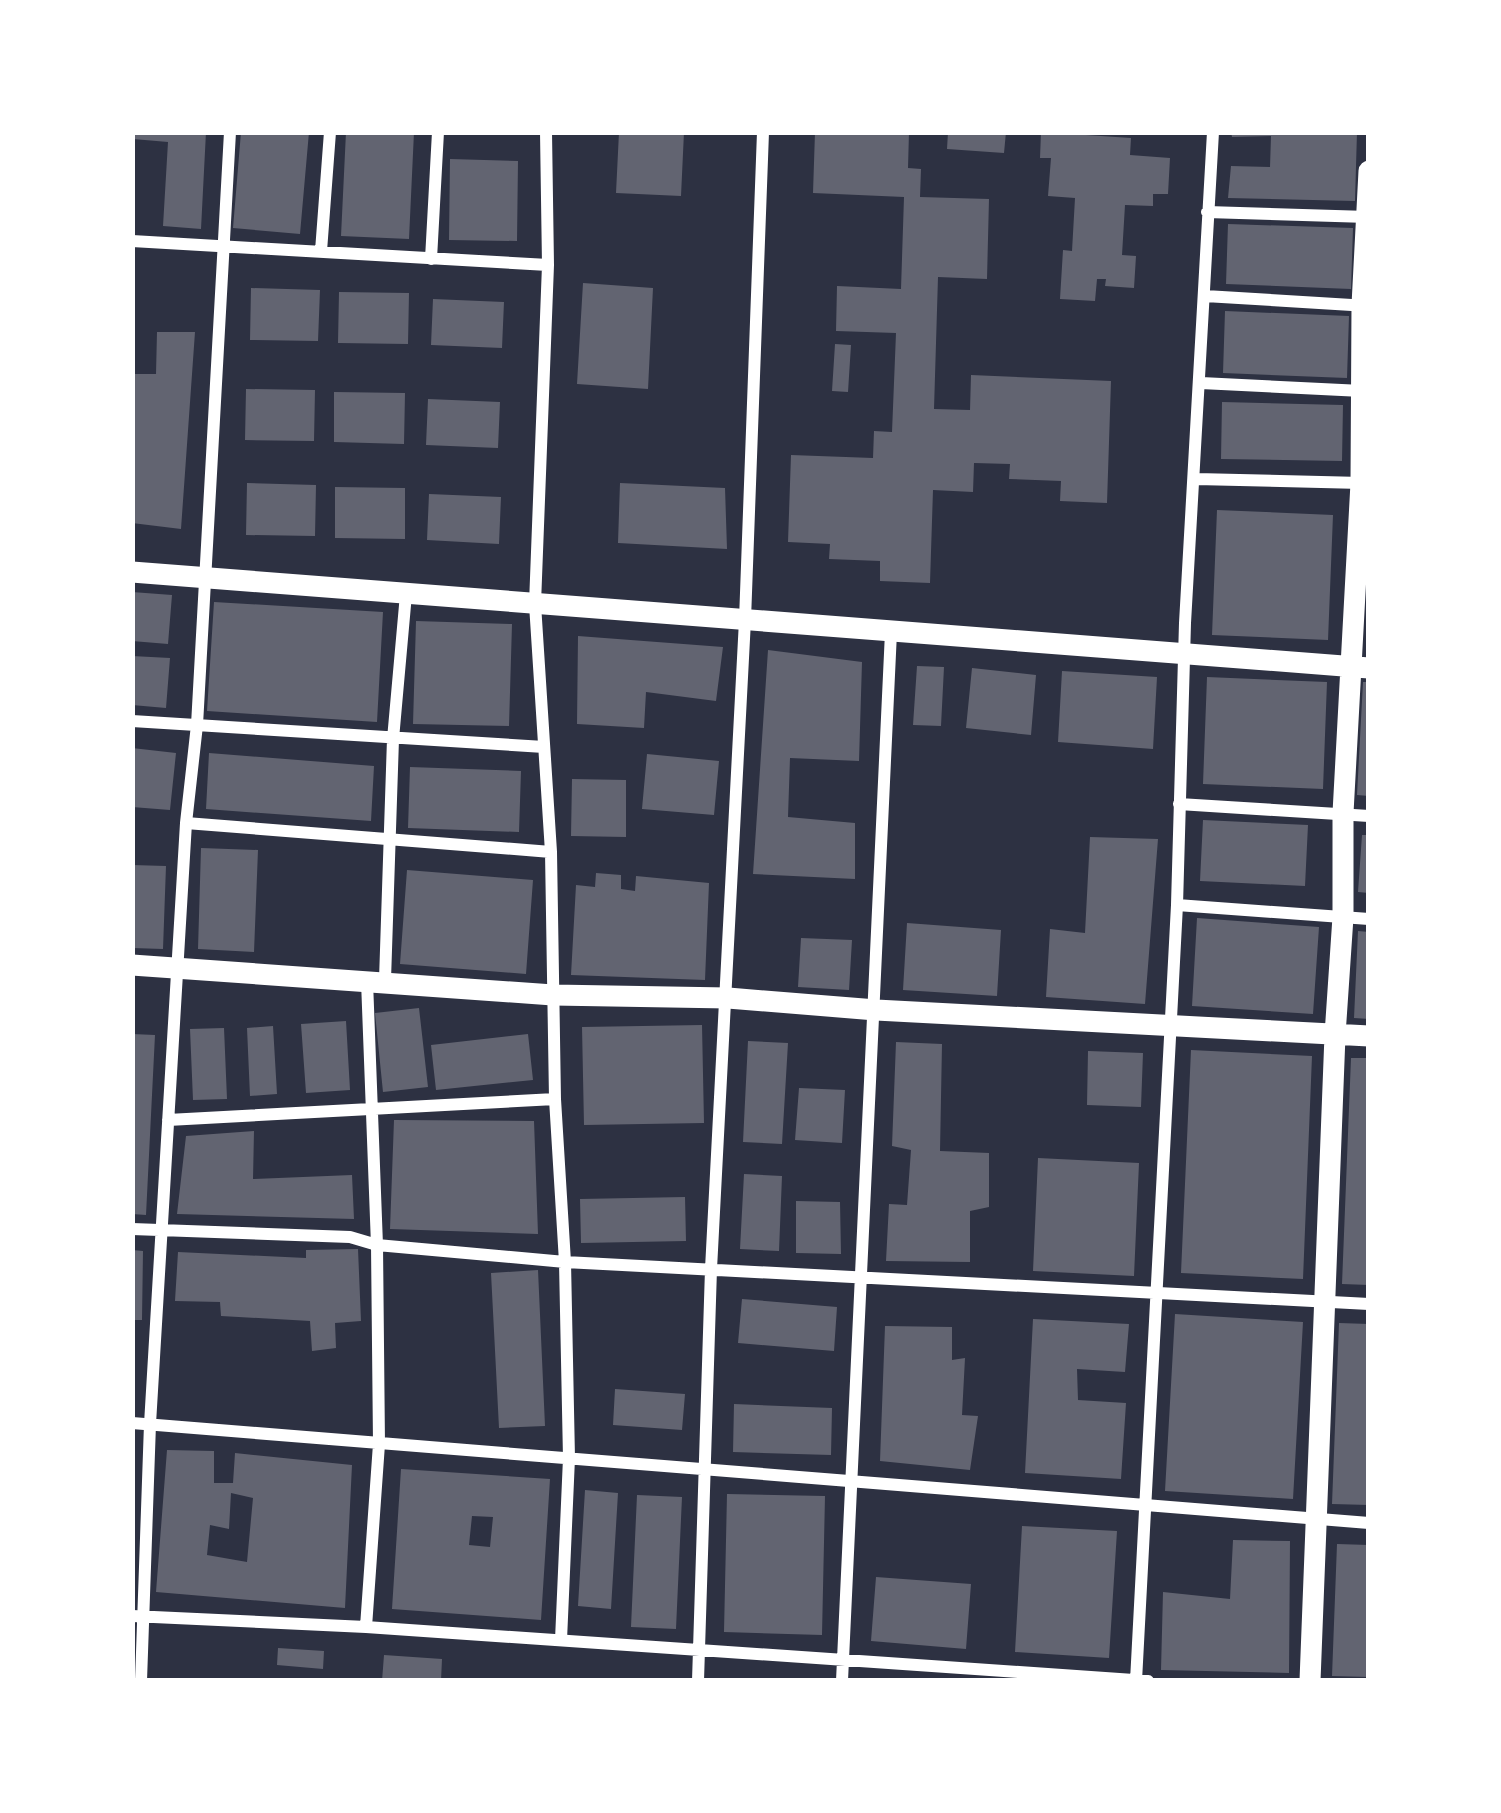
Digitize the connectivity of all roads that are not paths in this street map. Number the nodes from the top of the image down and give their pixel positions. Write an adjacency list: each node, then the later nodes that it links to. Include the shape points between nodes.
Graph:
1 (230, 132): 11 (street)
2 (330, 132): 12 (street)
3 (437, 132): 13 (street)
4 (546, 132): 14 (street)
5 (763, 132): 25 (street)
6 (1213, 132): 8 (street)
7 (1369, 171): 9 (street)
8 (1207, 212): 9 (street); 15 (street)
9 (1367, 217): 16 (street)
10 (132, 242): 11 (street)
11 (224, 245): 12 (street); 22 (street)
12 (321, 251): 13 (street)
13 (431, 259): 14 (street)
14 (548, 265): 24 (street)
15 (1205, 296): 16 (street); 17 (street)
16 (1365, 306): 18 (street)
17 (1201, 383): 18 (street); 19 (street)
18 (1366, 391): 20 (street)
19 (1196, 478): 20 (street); 27 (street)
20 (1365, 483): 28 (street)
21 (132, 572): 22 (street)
22 (205, 578): 23 (street); 30 (street)
23 (406, 594): 24 (street); 31 (street)
24 (535, 604): 25 (street); 32 (street)
25 (746, 620): 26 (street); 46 (street)
26 (891, 632): 27 (street); 47 (street)
27 (1185, 655): 28 (street); 33 (street)
28 (1361, 668): 34 (street)
29 (132, 721): 30 (street)
30 (197, 725): 31 (street); 36 (street)
31 (394, 740): 32 (street); 37 (street)
32 (544, 747): 38 (street)
33 (1180, 803): 34 (street); 39 (street)
34 (1343, 813): 35 (street); 40 (street)
35 (1369, 815)
36 (186, 823): 37 (street); 43 (street)
37 (391, 838): 38 (street); 44 (street)
38 (550, 851): 45 (street)
39 (1177, 905): 40 (street); 48 (street)
40 (1343, 917): 41 (street); 49 (street)
41 (1369, 919)
42 (132, 965): 43 (street)
43 (178, 968): 44 (street); 53 (street)
44 (376, 980): 45 (street); 52 (street)
45 (554, 995): 46 (street); 51 (street)
46 (728, 998): 47 (street); 58 (street)
47 (876, 1010): 48 (street); 59 (street)
48 (1168, 1027): 49 (street); 60 (street)
49 (1335, 1034): 50 (street); 61 (street)
50 (1369, 1036)
51 (556, 1099): 52 (street); 57 (street)
52 (369, 1109): 53 (street); 56 (street)
53 (168, 1120): 55 (street)
54 (132, 1229): 55 (street)
55 (162, 1231): 56 (street, via 350,1237); 64 (street)
56 (377, 1245): 57 (street); 65 (street)
57 (565, 1262): 58 (street); 66 (street)
58 (711, 1269): 59 (street); 67 (street)
59 (862, 1278): 60 (street); 68 (street)
60 (1154, 1294): 61 (street); 69 (street)
61 (1326, 1300): 62 (street); 70 (street)
62 (1369, 1304)
63 (132, 1424): 64 (street)
64 (150, 1424): 65 (street); 72 (street)
65 (379, 1444): 66 (street); 73 (street)
66 (569, 1458): 67 (street); 74 (street)
67 (707, 1469): 68 (street); 75 (street)
68 (850, 1481): 69 (street); 76 (street)
69 (1145, 1508): 70 (street); 80 (street)
70 (1318, 1518): 71 (street); 82 (street)
71 (1369, 1523)
72 (137, 1617): 73 (street); 77 (street)
73 (366, 1627): 74 (street)
74 (561, 1640): 75 (street)
75 (700, 1649): 76 (street); 78 (street)
76 (844, 1658): 79 (street); 80 (street)
77 (141, 1681)
78 (698, 1681)
79 (842, 1681)
80 (1136, 1681): 81 (street)
81 (1148, 1681)
82 (1310, 1681)

